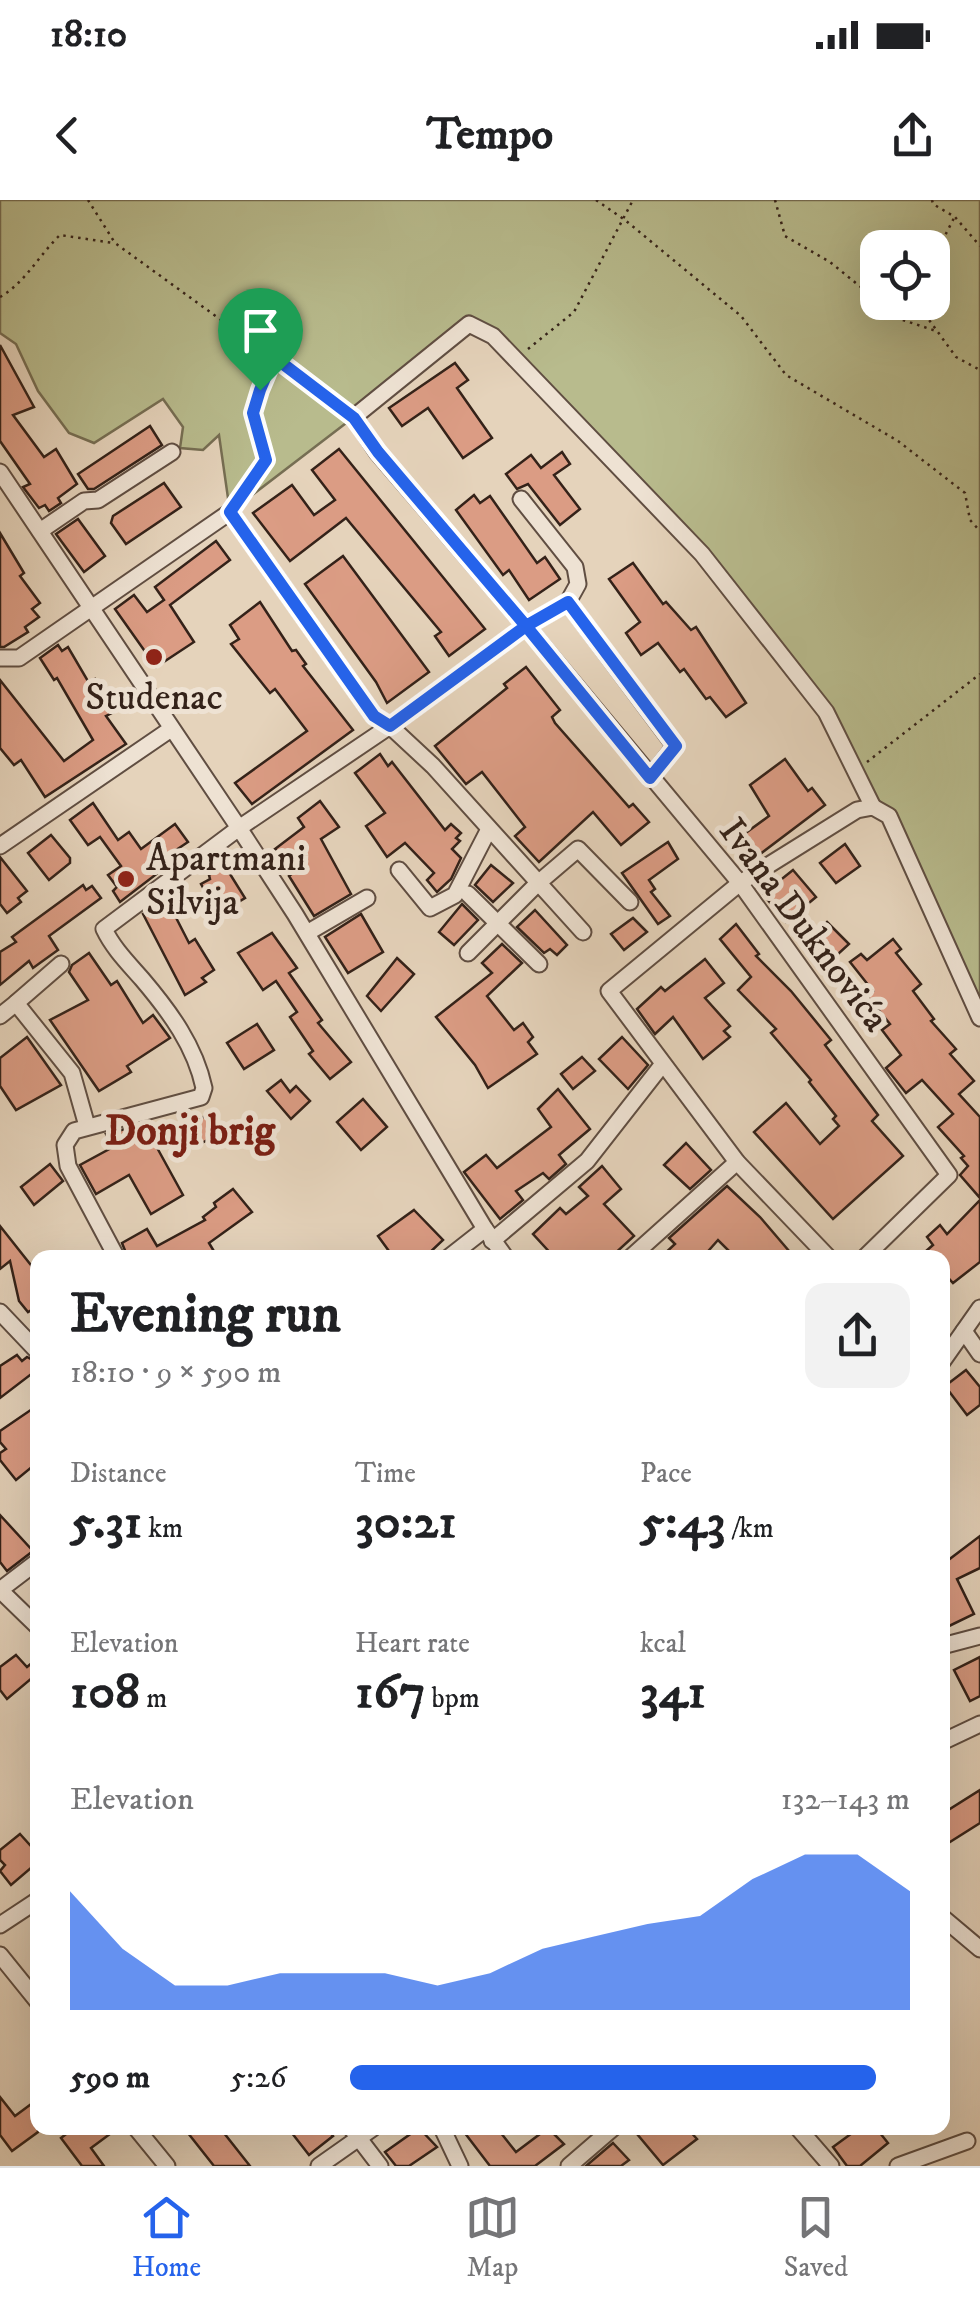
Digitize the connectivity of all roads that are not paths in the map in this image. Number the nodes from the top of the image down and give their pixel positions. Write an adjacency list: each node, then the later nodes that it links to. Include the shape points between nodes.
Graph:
1 (172, 452): 4 (street)
2 (2, 481): 4 (street)
3 (520, 499): 5 (street, via 576,568 578,584)
4 (40, 531): 6 (street)
5 (568, 602): 7 (street); 11 (street, via 676,746)
6 (89, 606): 8 (street, via 19,658); 9 (street, via 230,512 374,716); 10 (street)
7 (526, 626): 9 (street); 11 (street, Ivana Duknovića); 12 (street, Ivana Duknovića, via 354,418 469,324 493,336 702,554 826,712)
8 (0, 658)
9 (390, 726): 13 (street); 14 (street)
10 (171, 729): 13 (street); 15 (street)
11 (650, 778): 17 (street, Ivana Duknovića)
12 (873, 807): 17 (street, via 857,810); 30 (street, via 889,816)
13 (239, 828): 24 (street); 32 (street, via 100,932 187,1040 204,1088 201,1097)
14 (488, 829): 16 (street, via 454,895 430,908); 18 (street)
15 (0, 846)
16 (399, 870)
17 (740, 883): 31 (street, via 608,991); 40 (street, Ivana Duknovića, via 949,1175)
18 (537, 884): 21 (street, via 578,849); 22 (street); 23 (street)
19 (468, 894): 22 (street)
20 (367, 898): 24 (street)
21 (630, 902)
22 (500, 923): 25 (street); 27 (street)
23 (583, 932)
24 (307, 933): 34 (street)
25 (468, 952)
26 (61, 964): 28 (street)
27 (539, 964)
28 (16, 1004): 29 (street); 32 (street, via 72,1072)
29 (0, 1016)
30 (980, 1018)
31 (662, 1065): 33 (street); 34 (street, via 587,1161)
32 (87, 1126): 35 (street, via 65,1145 68,1166)
33 (737, 1162): 38 (street); 39 (street)
34 (489, 1235): 36 (street); 37 (street)
35 (114, 1250)
36 (462, 1250)
37 (500, 1250)
38 (639, 1250)
39 (821, 1250)
40 (872, 1250)
41 (980, 1308): 43 (street)
42 (0, 1312): 44 (street)
43 (964, 1331): 45 (street); 46 (street)
44 (30, 1344)
45 (950, 1351)
46 (980, 1354)
47 (30, 1567): 48 (street)
48 (0, 1590): 49 (street)
49 (30, 1618)
50 (980, 1636): 51 (street)
51 (950, 1644)
52 (980, 1724): 53 (street)
53 (950, 1738)
54 (30, 1905): 56 (street)
55 (950, 1923): 57 (street)
56 (0, 1926)
57 (978, 1943)
58 (0, 1954): 59 (street)
59 (30, 1992)
60 (142, 2135): 67 (street)
61 (355, 2135): 68 (street)
62 (364, 2135): 69 (street)
63 (445, 2135): 70 (street)
64 (605, 2135): 71 (street)
65 (804, 2135): 72 (street)
66 (968, 2141): 73 (street)
67 (167, 2166)
68 (318, 2166)
69 (380, 2166)
70 (460, 2166)
71 (569, 2166)
72 (830, 2166)
73 (898, 2166)

